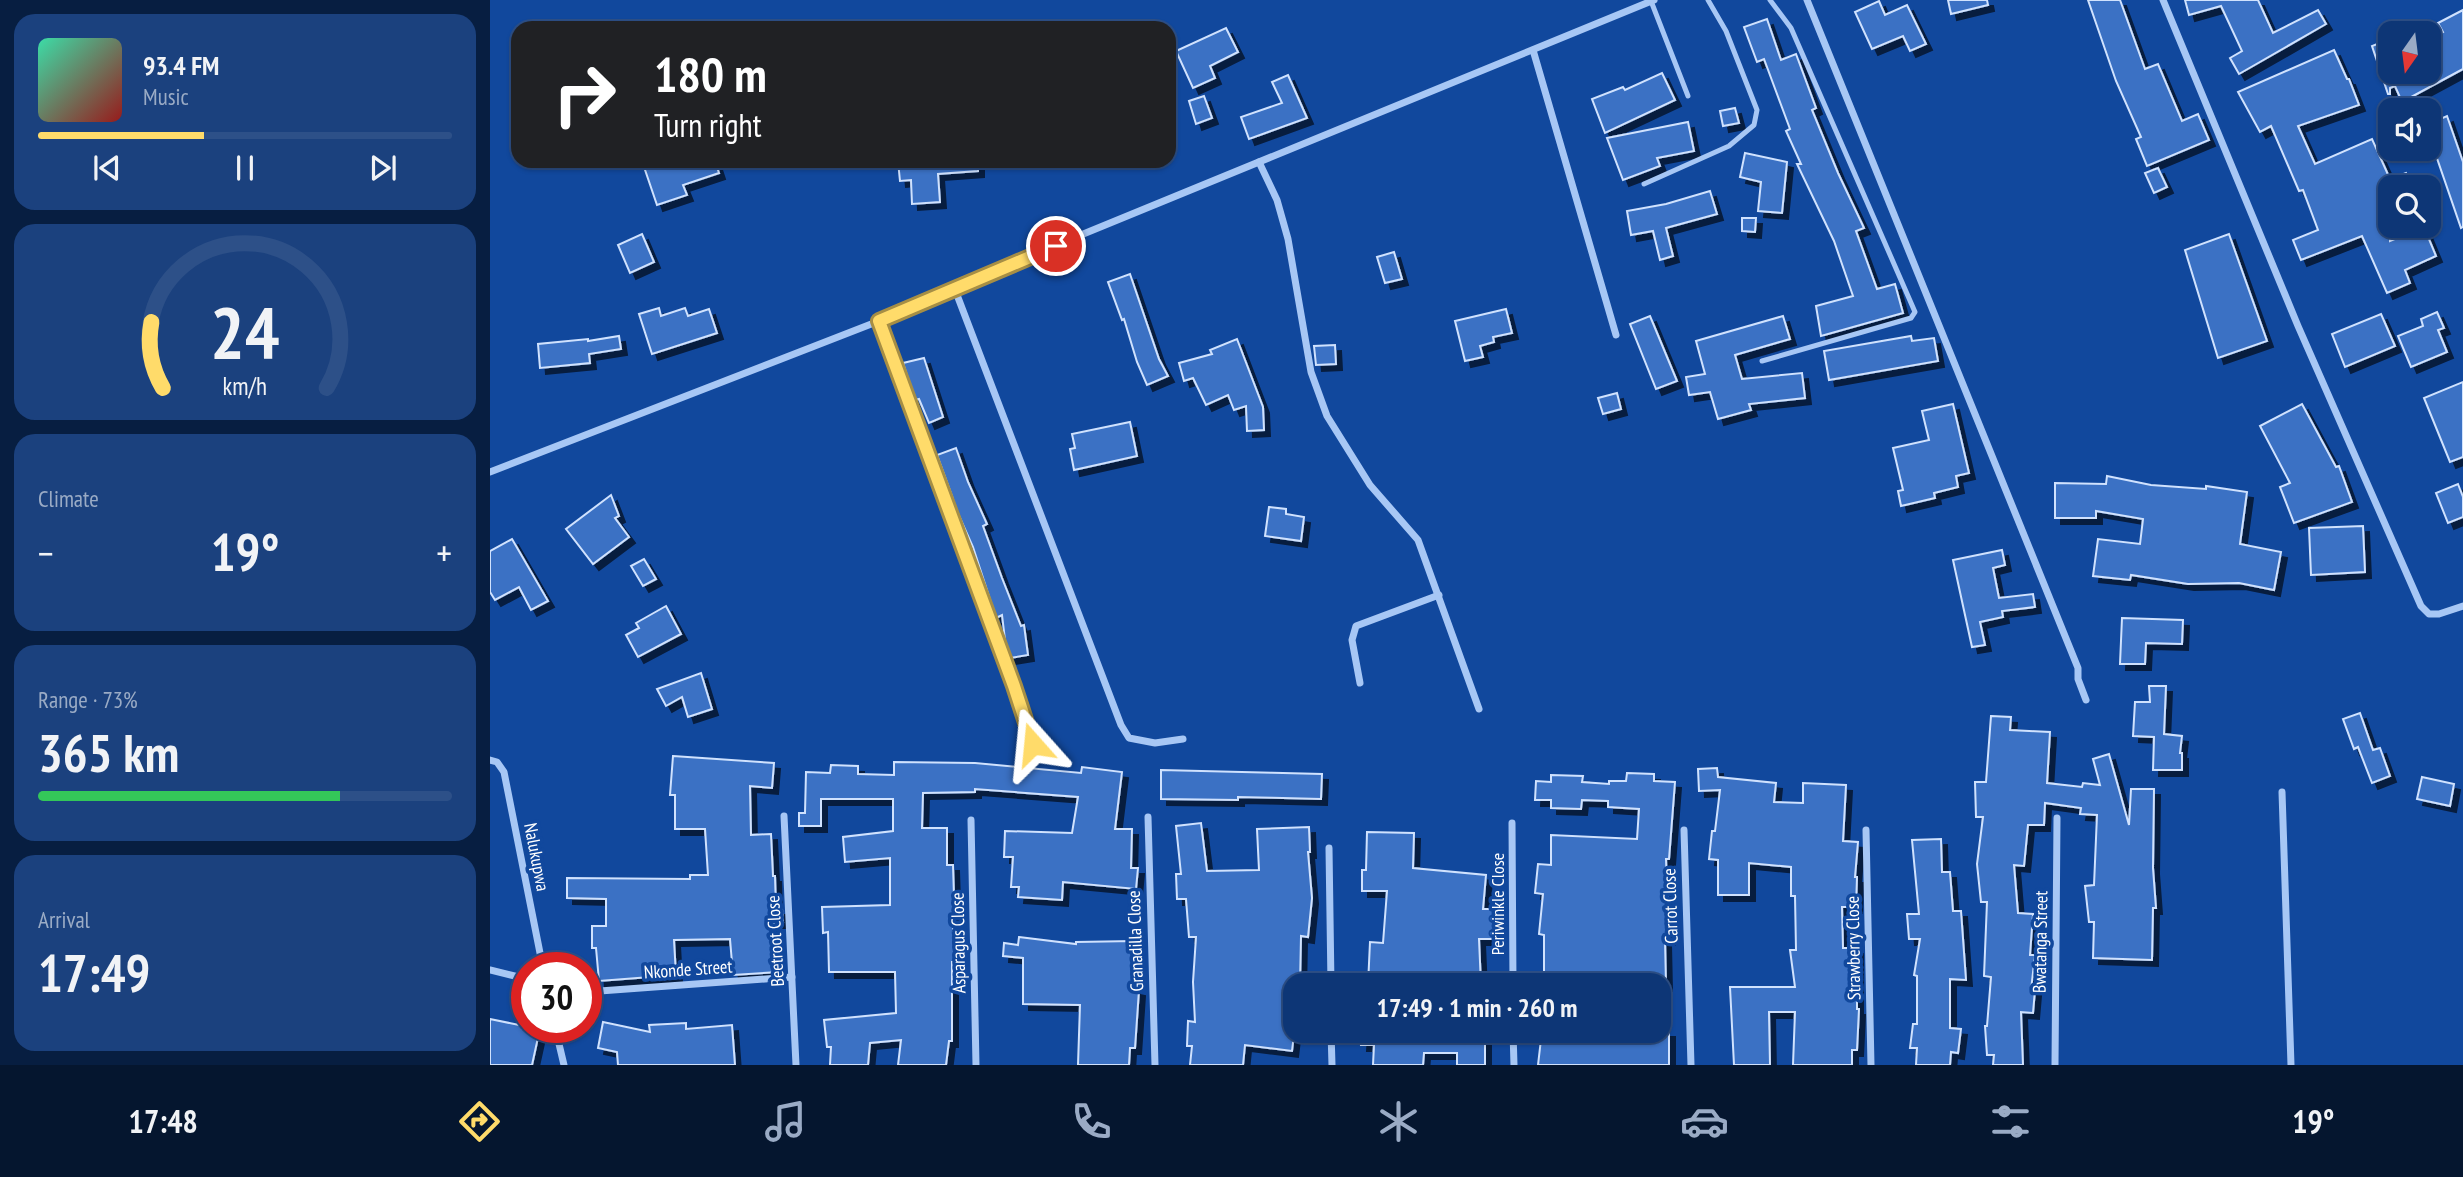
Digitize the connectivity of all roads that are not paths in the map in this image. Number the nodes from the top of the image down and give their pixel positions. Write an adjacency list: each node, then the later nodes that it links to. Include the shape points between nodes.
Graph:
1 (1709, 0): 9 (lane, via 1727,31 1757,110 1754,125 1729,146)
2 (1770, 0): 13 (lane, via 1791,28 1915,312 1911,318)
3 (1807, 0): 18 (street, via 2078,668)
4 (2163, 0): 16 (street, via 2421,606 2429,614)
5 (1652, 1): 6 (street); 7 (lane)
6 (1533, 50): 8 (street); 12 (street)
7 (1688, 96)
8 (1259, 162): 10 (street); 15 (street, via 1288,239 1311,372 1327,416 1370,485 1418,540)
9 (1644, 184)
10 (954, 287): 11 (street); 20 (street, via 1121,725 1129,738 1155,743)
11 (879, 321): 14 (street); 21 (street)
12 (1616, 335)
13 (1762, 360)
14 (490, 472)
15 (1439, 595): 17 (street, via 1356,626 1352,640); 19 (street)
16 (2463, 606)
17 (1360, 684)
18 (2086, 700)
19 (1479, 709)
20 (1183, 739)
21 (1033, 744)
22 (490, 760): 32 (street, Nalukupwa, via 504,772)
23 (2282, 792): 51 (street)
24 (784, 816): 37 (street, Beetroot Close)
25 (1148, 817): 45 (street, Granadilla Close)
26 (2057, 818): 50 (street, Bwatanga Street)
27 (971, 820): 44 (street, Asparagus Close)
28 (1512, 823): 35 (street, Periwinkle Close)
29 (1684, 830): 48 (street, Carrot Close)
30 (1866, 830): 49 (street, Strawberry Close)
31 (1329, 848): 34 (street)
32 (540, 952)
33 (490, 970): 36 (street)
34 (1331, 973)
35 (1513, 973)
36 (511, 975)
37 (792, 977): 38 (street, Nkonde Street); 43 (street, Beetroot Close)
38 (602, 991)
39 (559, 1043): 42 (street)
40 (1331, 1043): 46 (street)
41 (1513, 1043): 47 (street)
42 (564, 1065)
43 (796, 1065)
44 (976, 1065)
45 (1155, 1065)
46 (1332, 1065)
47 (1514, 1065)
48 (1691, 1065)
49 (1871, 1065)
50 (2055, 1065)
51 (2291, 1065)

